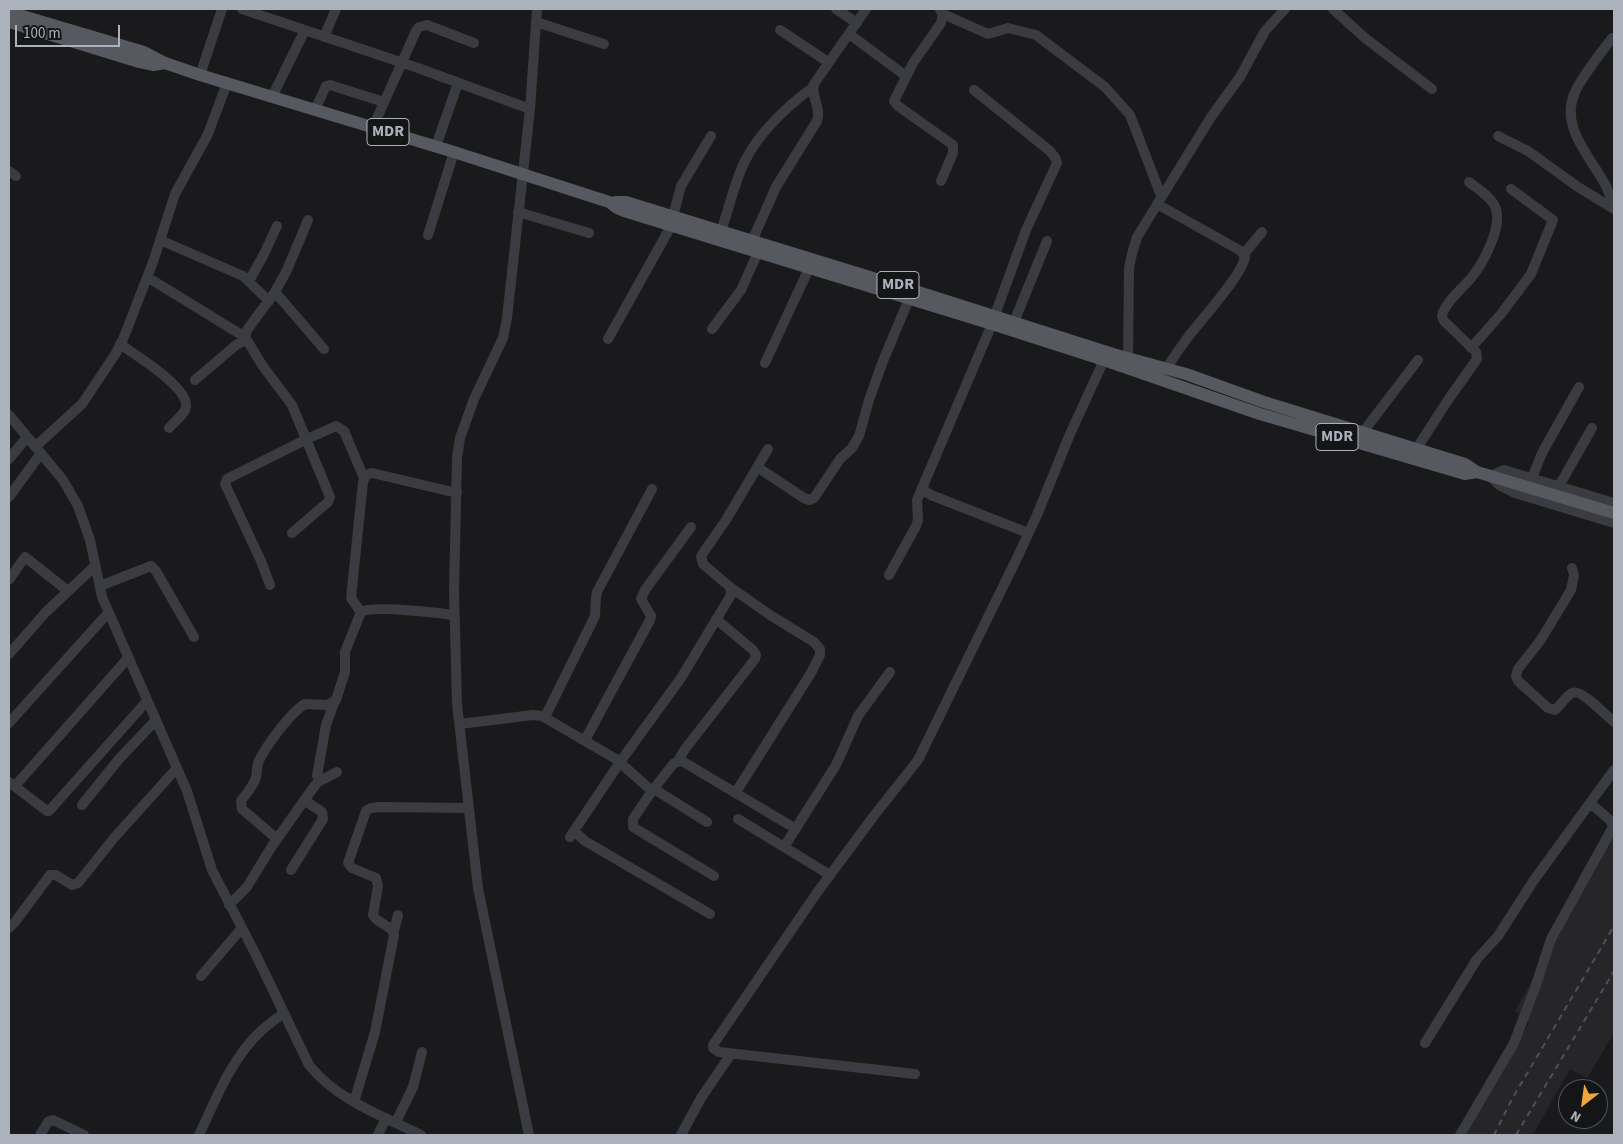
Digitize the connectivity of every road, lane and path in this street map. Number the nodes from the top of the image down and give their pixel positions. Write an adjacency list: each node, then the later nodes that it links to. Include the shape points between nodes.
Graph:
1 (222, 9): 24 (street)
2 (242, 9): 14 (street)
3 (336, 9): 17 (street)
4 (537, 9): 12 (street)
5 (836, 9): 13 (street)
6 (866, 9): 13 (street)
7 (1285, 9): 45 (street, via 1266,31 1240,77)
8 (1333, 9): 29 (street, via 1365,38)
9 (941, 11): 25 (street, via 941,23); 44 (street, via 988,34 1008,28 1036,35 1105,87 1130,115)
10 (28, 13): 11 (main road, MDR); 22 (main road, MDR, via 144,52)
11 (9, 21): 22 (main road, MDR, via 139,62)
12 (536, 22): 20 (street); 33 (street)
13 (857, 22): 16 (street)
14 (305, 30): 17 (street); 31 (street)
15 (780, 30): 21 (street)
16 (849, 34): 21 (street); 25 (street)
17 (324, 37): 23 (street)
18 (1612, 38): 46 (street, via 1582,80 1571,108 1572,126)
19 (474, 43): 23 (street, via 423,26 416,32)
20 (604, 44)
21 (828, 62): 28 (street)
22 (166, 63): 24 (main road, MDR)
23 (401, 63): 27 (street); 32 (street)
24 (200, 75): 26 (main road, MDR)
25 (906, 76): 41 (street, via 895,104 954,148)
26 (227, 83): 31 (main road, MDR); 55 (street, via 208,134 175,194)
27 (458, 83): 33 (street); 38 (street)
28 (812, 88): 51 (street, via 794,101 756,143 744,162); 56 (street, via 818,107 817,121 776,187)
29 (1432, 88)
30 (974, 90): 66 (street, via 1050,151 1057,163 1026,230)
31 (272, 97): 34 (main road, MDR)
32 (384, 102): 34 (street, via 330,85 326,86); 35 (street)
33 (530, 109): 40 (street)
34 (315, 110): 35 (main road, MDR)
35 (373, 127): 38 (main road, MDR)
36 (711, 136): 49 (street, via 681,186)
37 (1498, 136): 46 (street, via 1528,151)
38 (436, 146): 39 (main road, MDR)
39 (454, 152): 40 (main road, MDR); 54 (street)
40 (522, 173): 47 (street); 49 (main road, MDR, via 610,202 624,211)
41 (941, 181)
42 (1469, 182): 72 (street, via 1494,205 1497,223 1483,261 1444,309 1442,318)
43 (1512, 188): 72 (street, via 1553,220 1531,274)
44 (1160, 193)
45 (1157, 204): 59 (street); 77 (street, via 1137,238 1129,268)
46 (1614, 208)
47 (518, 212): 53 (street); 100 (street, via 505,329 462,430 457,458)
48 (308, 220): 63 (street, via 288,270)
49 (672, 221): 51 (main road, MDR); 58 (main road, MDR); 70 (street)
50 (277, 226): 62 (street)
51 (721, 231): 56 (main road, MDR)
52 (1262, 232): 59 (street)
53 (589, 233)
54 (428, 235)
55 (160, 240): 61 (street); 62 (street, via 234,271)
56 (752, 241): 60 (main road, MDR)
57 (1047, 241): 67 (street)
58 (758, 252): 60 (main road, MDR); 68 (street, via 741,290)
59 (1244, 254): 78 (street, via 1241,268)
60 (812, 264): 64 (main road, MDR); 65 (main road, MDR); 76 (street)
61 (147, 277): 69 (street); 71 (street)
62 (249, 281): 63 (street)
63 (272, 296): 69 (street, via 247,330); 73 (street)
64 (909, 299): 65 (main road, MDR); 92 (street, via 883,361 859,436 814,498 804,498)
65 (975, 314): 66 (main road, MDR)
66 (993, 320): 67 (main road, MDR); 74 (main road, MDR); 98 (street)
67 (1014, 322): 77 (main road, MDR)
68 (712, 329)
69 (246, 338): 79 (street); 87 (street, via 292,405)
70 (608, 339)
71 (120, 344): 83 (street, via 172,382 185,399 186,410); 90 (street, via 82,404)
72 (1471, 348): 88 (street, via 1477,355 1476,362)
73 (324, 349)
74 (1104, 360): 77 (main road, MDR); 151 (street, via 1010,574 922,753)
75 (1418, 360): 85 (street)
76 (765, 363)
77 (1128, 363): 78 (main road, MDR); 80 (main road, MDR, via 1180,386)
78 (1166, 369): 80 (main road, MDR, via 1186,374)
79 (195, 380)
80 (1200, 386): 85 (main road, MDR); 93 (main road, MDR, via 1260,414 1465,474)
81 (1579, 387): 96 (street, via 1542,453)
82 (9, 416): 86 (street)
83 (170, 428)
84 (1592, 428): 97 (street)
85 (1363, 432): 88 (main road, MDR)
86 (27, 437): 90 (street); 91 (street)
87 (307, 439): 95 (street, via 336,426 342,428); 107 (street, via 330,500); 112 (street, via 230,477 225,483)
88 (1418, 448): 93 (main road, MDR, via 1465,464)
89 (768, 449): 92 (street)
90 (39, 450): 101 (street); 108 (street, via 63,480 78,506)
91 (9, 458)
92 (757, 467): 114 (street, via 701,556 703,564)
93 (1477, 472): 94 (main road, MDR)
94 (1490, 476): 96 (street, via 1504,470); 103 (main road, MDR); 104 (street, via 1515,493)
95 (364, 478): 100 (street, via 372,473); 116 (street, via 351,598)
96 (1532, 478): 97 (street)
97 (1559, 486): 102 (street)
98 (922, 488): 106 (street); 110 (street, via 917,500 916,526)
99 (652, 489): 126 (street, via 598,592 595,616)
100 (457, 493): 118 (street)
101 (9, 497)
102 (1614, 502)
103 (1614, 512)
104 (1614, 523)
105 (691, 527): 131 (street, via 645,590 642,603 651,616 650,620)
106 (1023, 531)
107 (292, 533)
108 (95, 566): 113 (street); 115 (street)
109 (1572, 568): 128 (street, via 1571,590 1516,676 1553,710 1577,692)
110 (889, 575)
111 (9, 580): 115 (street, via 26,557)
112 (270, 585)
113 (100, 586): 117 (street); 120 (street, via 151,566)
114 (730, 587): 119 (street, via 730,594); 140 (street, via 820,649 810,673)
115 (68, 591): 121 (street)
116 (360, 612): 118 (street, via 378,609); 125 (street, via 345,652 345,672)
117 (108, 613): 122 (street); 129 (street)
118 (454, 614): 130 (street)
119 (716, 619): 132 (street, via 753,650 755,659); 133 (street, via 681,678)
120 (194, 637)
121 (9, 654)
122 (128, 658): 124 (street); 138 (street)
123 (890, 672): 147 (street, via 858,716 836,765)
124 (147, 701): 127 (street); 138 (street, via 49,811)
125 (334, 703): 137 (street, via 326,725); 148 (street, via 305,704 297,710 261,758 255,781 240,801 242,809)
126 (545, 717): 130 (street, via 533,715); 131 (street)
127 (156, 720): 134 (street); 143 (street)
128 (1614, 722)
129 (9, 723)
130 (460, 724): 144 (street)
131 (585, 740): 133 (street)
132 (678, 761): 139 (street); 140 (street)
133 (620, 762): 139 (street); 154 (street, via 572,834)
134 (177, 768): 153 (street, via 212,870); 156 (street, via 78,883 72,885 56,875 48,877)
135 (1614, 770): 142 (street)
136 (337, 772): 141 (street, via 318,782)
137 (317, 776)
138 (12, 784)
139 (653, 790): 146 (street); 152 (street, via 633,819 633,827)
140 (736, 792): 147 (street)
141 (304, 800): 148 (street); 150 (street, via 322,812 323,819)
142 (1590, 803): 161 (street, via 1498,936 1477,959); 174 (street, via 1610,820 1613,827 1551,939 1514,1043)
143 (82, 805)
144 (469, 808): 158 (street, via 380,807 366,811 348,863 352,868 376,878 374,915); 172 (street, via 478,888)
145 (738, 819): 149 (street)
146 (706, 822)
147 (796, 829): 149 (street)
148 (276, 839): 153 (street, via 247,887)
149 (784, 847): 151 (street)
150 (291, 870)
151 (830, 875): 163 (street, via 713,1045 715,1051)
152 (714, 876)
153 (229, 905): 157 (street)
154 (710, 914)
155 (398, 915): 158 (street)
156 (9, 928)
157 (242, 928): 159 (street); 160 (street)
158 (394, 931): 165 (street, via 375,1032)
159 (201, 976)
160 (284, 1013): 165 (street, via 309,1065 319,1078); 169 (street, via 262,1030 241,1055)
161 (1425, 1043)
162 (422, 1052): 166 (street, via 413,1087)
163 (731, 1054): 164 (street); 173 (street)
164 (915, 1074)
165 (354, 1102): 166 (street)
166 (391, 1120): 170 (street); 171 (street)
167 (40, 1135): 168 (street, via 53,1120)
168 (84, 1135)
169 (199, 1135)
170 (378, 1135)
171 (421, 1135)
172 (529, 1135)
173 (681, 1135)
174 (1460, 1135)

